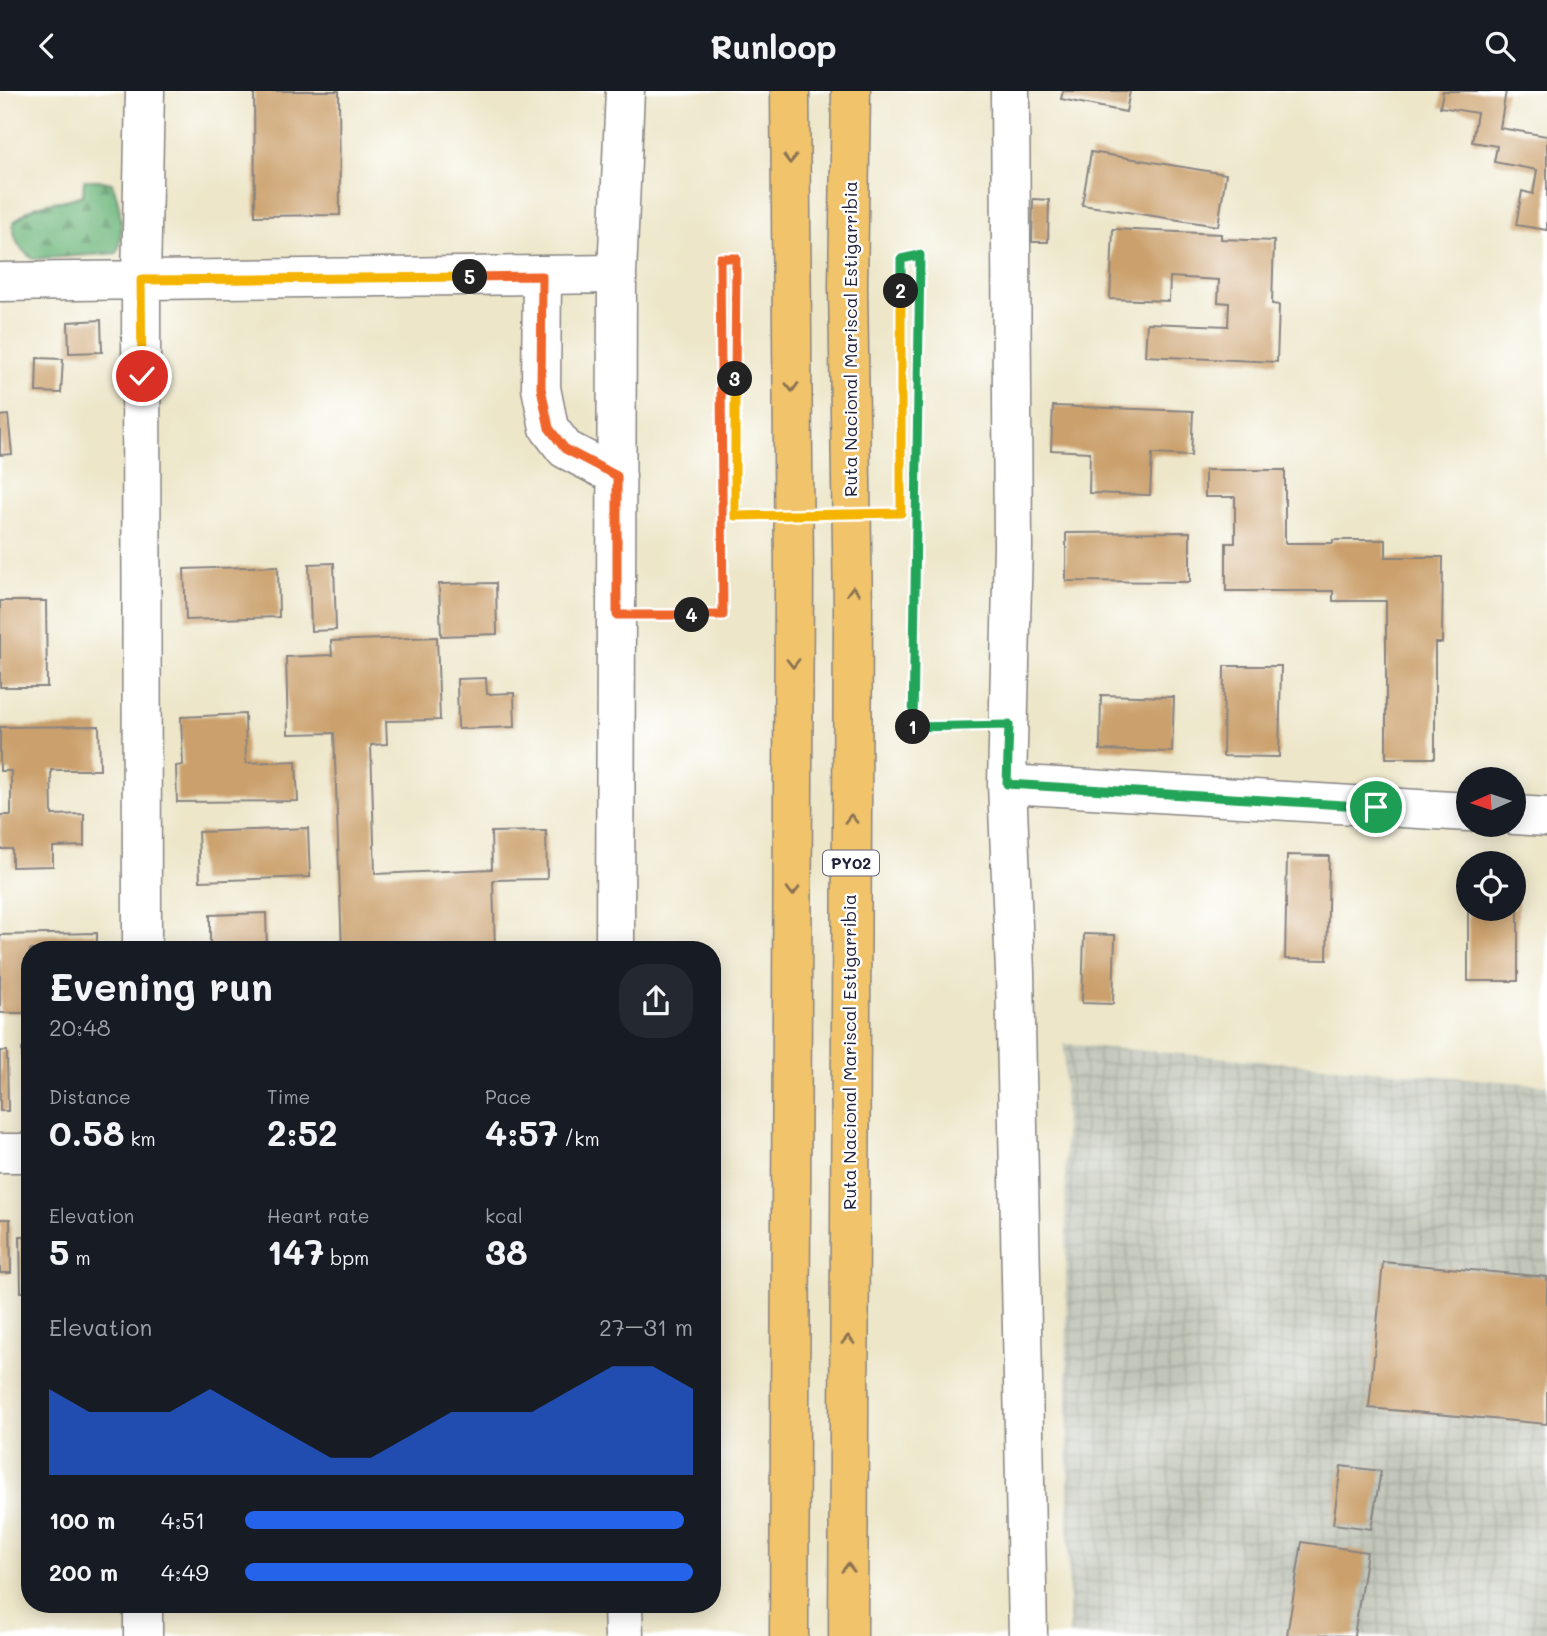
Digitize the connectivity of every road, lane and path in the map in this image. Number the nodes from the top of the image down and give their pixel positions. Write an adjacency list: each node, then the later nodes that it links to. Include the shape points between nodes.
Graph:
1 (145, 91): 8 (street)
2 (625, 91): 6 (street)
3 (790, 91): 25 (highway, one-way to 25, via 794,576)
4 (851, 91): 26 (highway, Ruta Nacional Mariscal Estigarribia / PY02, one-way to 4)
5 (1010, 91): 12 (street, via 1013,546)
6 (617, 274): 7 (street); 10 (street)
7 (542, 276): 8 (street); 10 (street, via 541,388 549,428 565,449)
8 (141, 280): 9 (street); 17 (street)
9 (0, 282)
10 (617, 476): 11 (street)
11 (617, 615): 12 (path, bridge, via 723,615 720,258 736,258 735,516 901,513 901,259 920,255 913,727); 18 (street)
12 (1009, 725): 13 (street)
13 (1007, 784): 14 (street); 27 (street, via 1016,986)
14 (1456, 811)
15 (1526, 816): 16 (street)
16 (1547, 817)
17 (142, 941)
18 (615, 941)
19 (0, 1153): 20 (street)
20 (21, 1153)
21 (143, 1613): 23 (street)
22 (623, 1613): 24 (street)
23 (143, 1636)
24 (624, 1636)
25 (789, 1636)
26 (848, 1636)
27 (1028, 1636)

